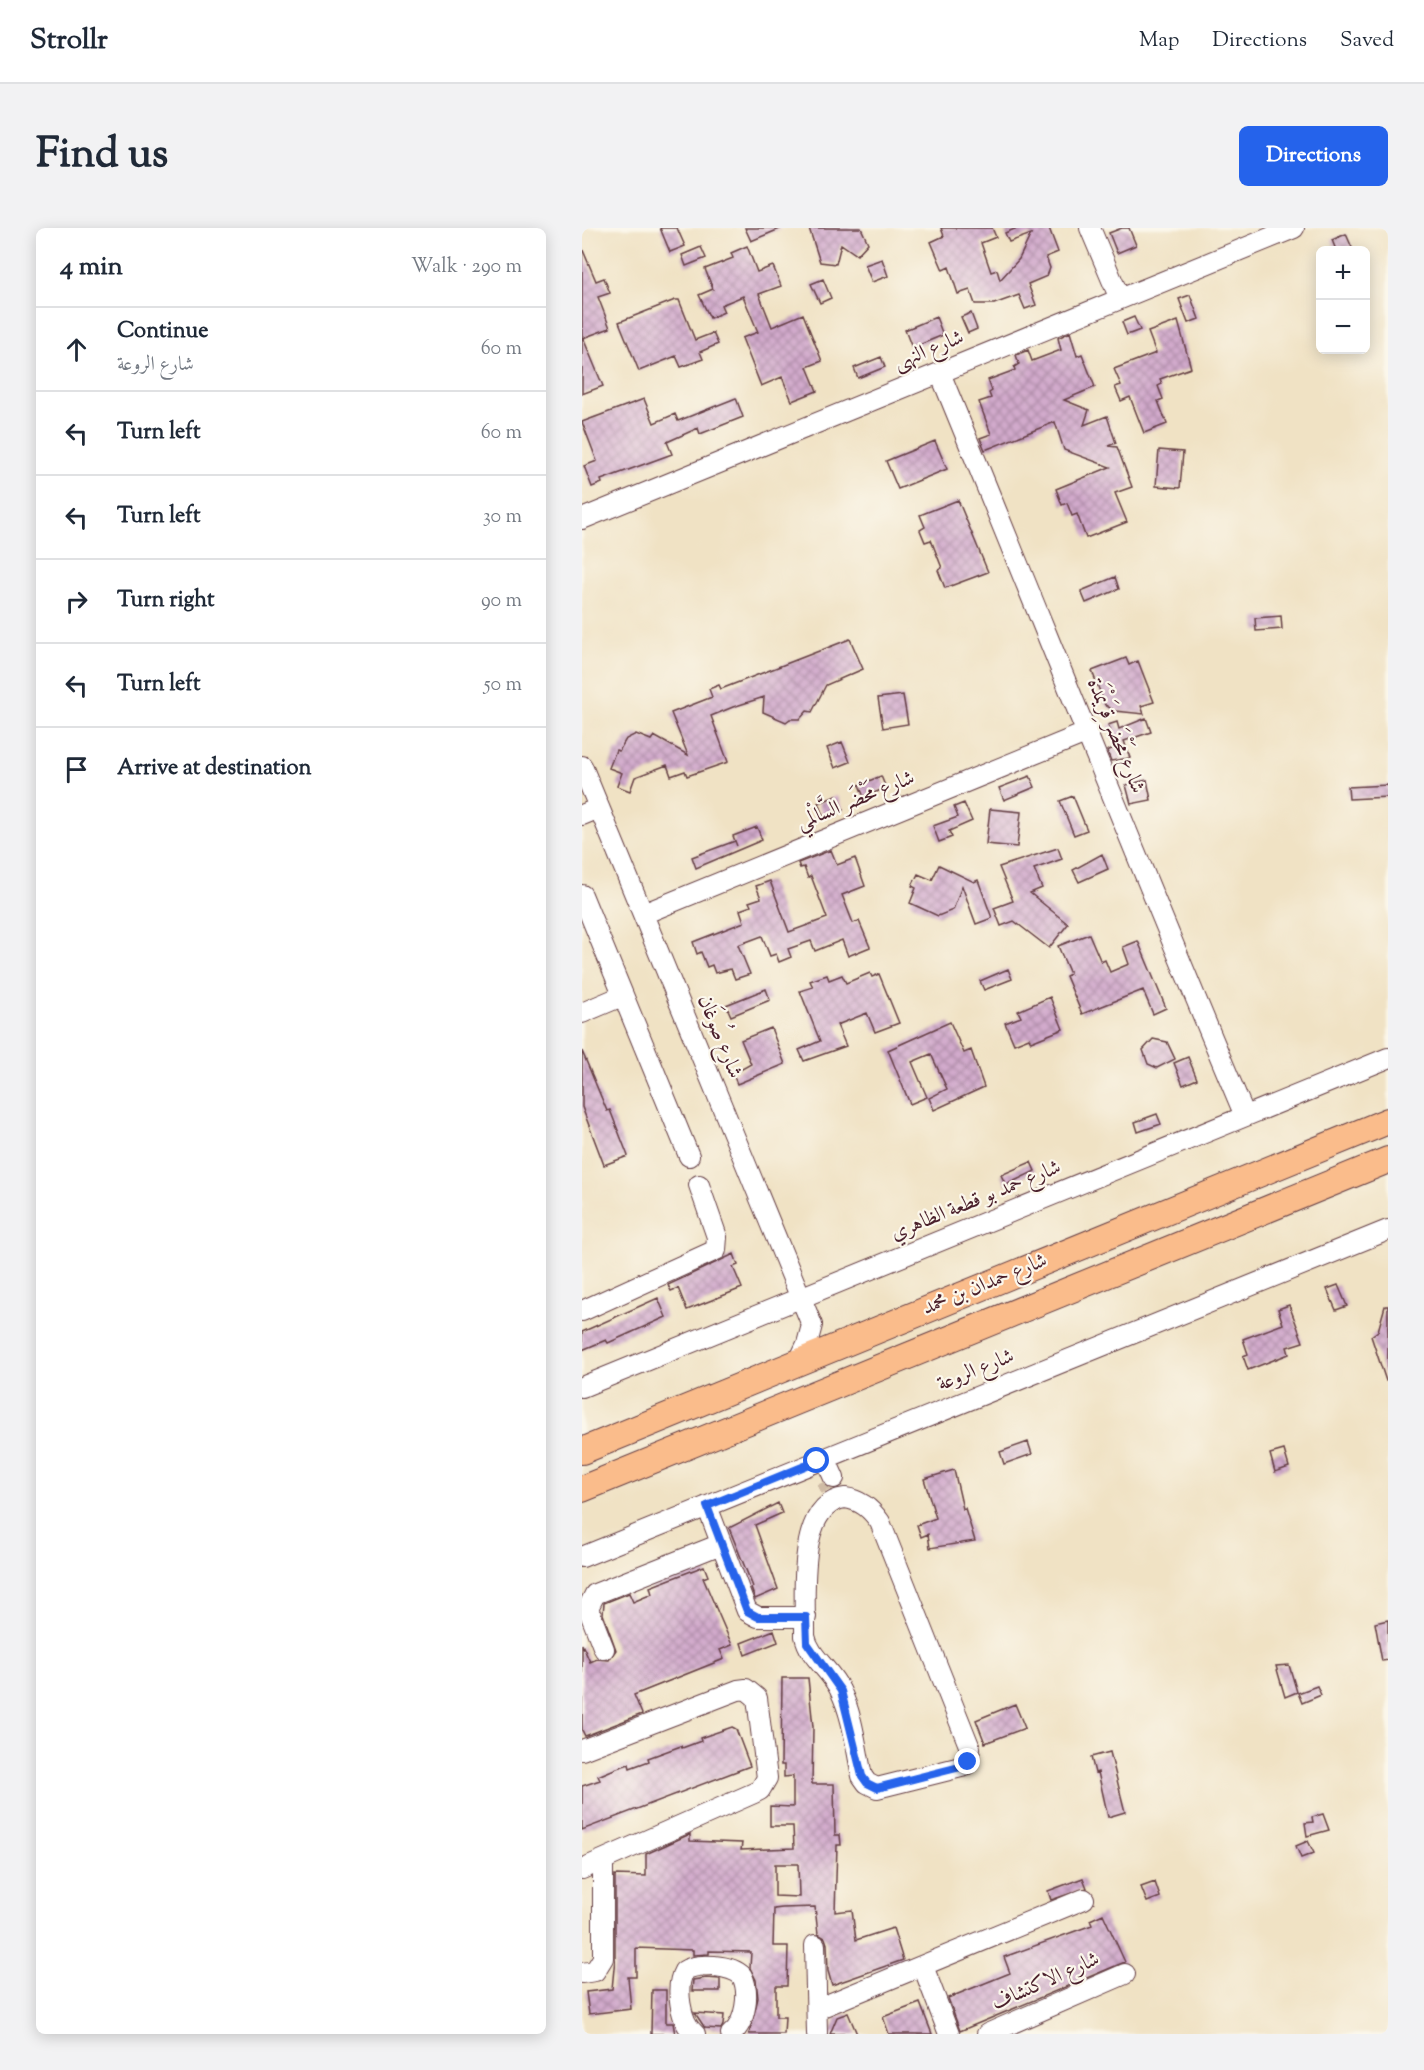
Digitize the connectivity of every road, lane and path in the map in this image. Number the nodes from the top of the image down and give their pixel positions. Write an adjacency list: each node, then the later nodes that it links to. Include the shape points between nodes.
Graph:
1 (1090, 228): 3 (street)
2 (1294, 228): 3 (street, شارع النهى)
3 (1119, 299): 4 (street, شارع النهى)
4 (940, 373): 5 (street, شارع النهى); 6 (street, شارع مَحْضَر قِرَيمْدَة)
5 (582, 519)
6 (1088, 732): 10 (street, شارع مَحْضَر السَّالْمي); 14 (street, شارع مَحْضَر قِرَيمْدَة, via 1143,875)
7 (582, 766): 8 (street, شارع صُوغَان)
8 (591, 812): 10 (street, شارع صُوغَان)
9 (582, 895): 11 (street)
10 (643, 914): 20 (street, شارع صُوغَان)
11 (622, 996): 12 (street); 16 (street)
12 (582, 1013)
13 (1388, 1058): 14 (street, شارع حمد بو قطعة الظاهري)
14 (1245, 1116): 20 (street, شارع حمد بو قطعة الظاهري)
15 (1388, 1121): 23 (main road, شارع حمدان بن محمد)
16 (689, 1156)
17 (1388, 1160): 28 (main road, شارع حمدان بن محمد)
18 (699, 1185): 21 (street, via 717,1237 716,1250)
19 (1388, 1230): 27 (street, شارع الروعة)
20 (801, 1298): 22 (street, شارع صُوغَان); 25 (street, شارع حمد بو قطعة الظاهري)
21 (582, 1311)
22 (812, 1325): 23 (street); 24 (street)
23 (844, 1343): 24 (main road, شارع حمدان بن محمد)
24 (798, 1363): 26 (main road, شارع حمدان بن محمد)
25 (582, 1387)
26 (582, 1451)
27 (821, 1460): 29 (street); 30 (street, شارع الروعة)
28 (582, 1489)
29 (834, 1489): 33 (street, via 809,1536); 33 (street, via 861,1502 880,1522 970,1748 964,1766 877,1788 867,1783 841,1691 807,1643)
30 (707, 1506): 31 (street); 32 (street, شارع الروعة)
31 (722, 1544): 33 (street, via 750,1614); 34 (street, via 595,1594 588,1608)
32 (582, 1557)
33 (806, 1617)
34 (604, 1649)
35 (582, 1750): 36 (street, via 738,1690 746,1689 757,1698 767,1771 765,1785)
36 (603, 1861): 37 (street); 41 (street, via 603,1958 595,1971)
37 (582, 1869)
38 (1084, 1899): 40 (street)
39 (815, 1945): 43 (street)
40 (923, 1966): 43 (street); 47 (street)
41 (582, 1973)
42 (1125, 1974): 48 (street, شارع الاكتشاف)
43 (817, 2009): 46 (street)
44 (695, 2034): 45 (street, via 682,2016 680,1983 684,1971 693,1967 730,1968 742,1976 744,2012)
45 (731, 2034)
46 (817, 2034)
47 (949, 2034)
48 (987, 2034)

